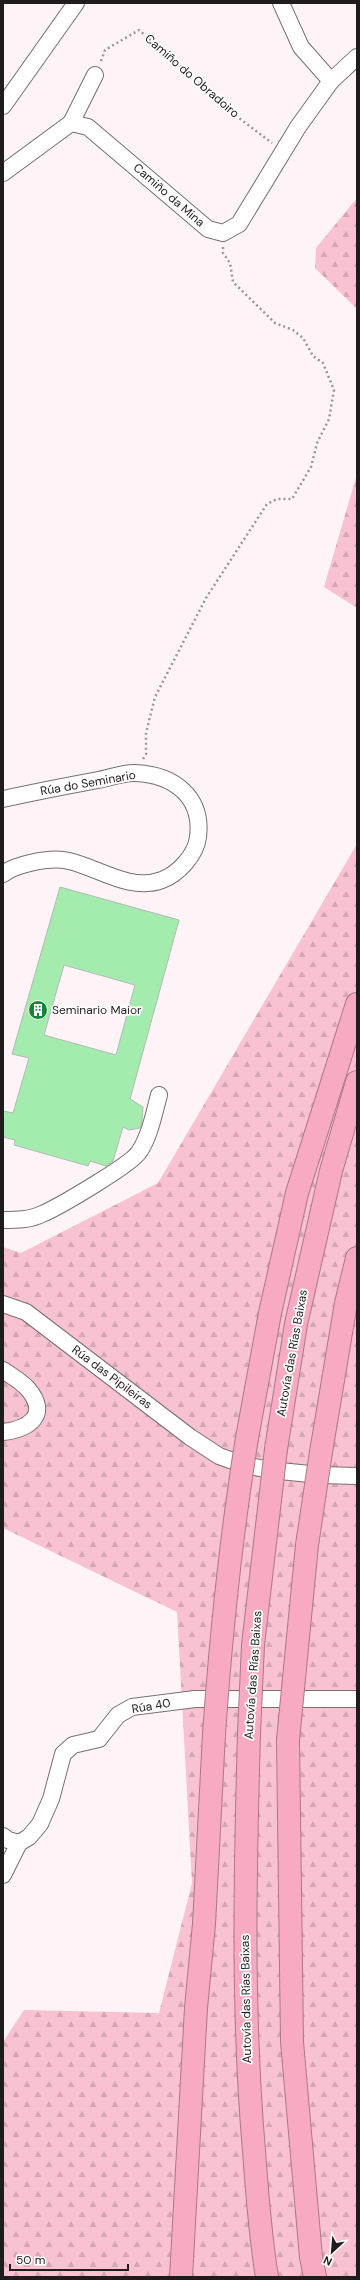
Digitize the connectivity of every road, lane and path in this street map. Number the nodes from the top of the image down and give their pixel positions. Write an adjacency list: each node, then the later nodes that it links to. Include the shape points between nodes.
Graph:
1 (76, 3): 6 (street)
2 (282, 3): 5 (street, via 301,47)
3 (357, 57): 5 (street)
4 (95, 75): 7 (street); 8 (path, Camiño do Obradoiro, via 105,50 139,30 239,118)
5 (331, 81): 8 (street)
6 (3, 106)
7 (71, 123): 9 (street); 10 (street, Camiño da Mina, via 88,127 208,229)
8 (283, 151): 10 (street, via 239,224)
9 (3, 173)
10 (223, 233): 11 (path, via 223,253 230,263 232,282 275,323 293,330 303,338 312,356 323,363 334,390 328,419 317,443 311,467 292,499 278,499 267,504 202,604 155,697 146,734 146,754)
11 (135, 773): 12 (street, Rúa do Seminario); 13 (street, Rúa do Seminario, via 157,776 173,783 188,795 196,808 199,823 198,840 190,856 178,870 162,880 146,883 125,880 69,861 45,859 24,864)
12 (3, 799)
13 (3, 874)
14 (357, 1004): 27 (highway, bridge, via 297,1193 270,1313 235,1514 224,1605 214,1734)
15 (357, 1082): 28 (highway, Autovía das Rías Baixas, bridge, via 331,1172 296,1324 276,1449 253,1645 244,1906 248,2085 260,2239)
16 (159, 1095): 17 (street, via 139,1153 88,1189 42,1215 20,1220)
17 (3, 1220)
18 (357, 1258): 29 (highway, bridge, via 346,1303 307,1544 288,1740 292,2042 311,2257)
19 (3, 1304): 22 (street, Rúa das Pipileiras, via 26,1312 218,1456 231,1462 270,1470)
20 (3, 1370): 21 (street, via 28,1389 36,1402 36,1416 30,1424 20,1430)
21 (3, 1432)
22 (357, 1476)
23 (357, 1700): 25 (street, Rúa 40, via 195,1699 132,1707 118,1715 99,1739 73,1746 63,1754 51,1799 40,1824)
24 (3, 1836): 25 (street)
25 (19, 1844): 26 (street)
26 (3, 1875)
27 (181, 2277)
28 (267, 2277)
29 (315, 2277)

